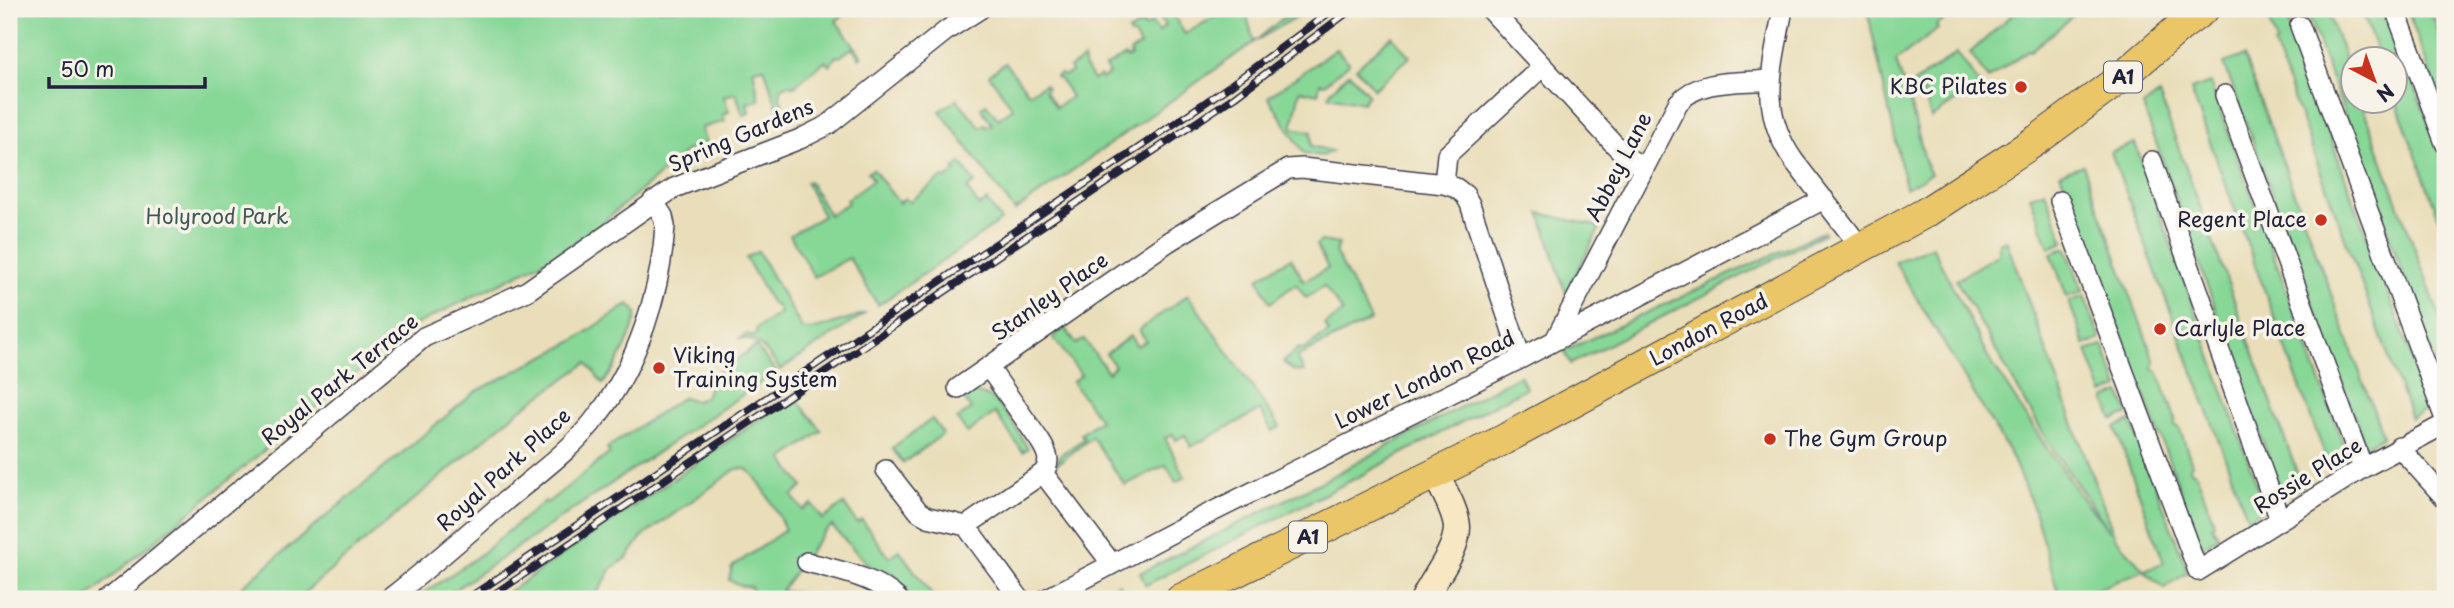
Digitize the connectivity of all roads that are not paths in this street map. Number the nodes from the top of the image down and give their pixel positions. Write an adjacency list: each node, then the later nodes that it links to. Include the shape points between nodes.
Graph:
1 (980, 9): 15 (street, Spring Gardens, via 828,125 674,188)
2 (1490, 9): 7 (street)
3 (1783, 9): 8 (street)
4 (2204, 9): 17 (main road, London Road / A1, via 2048,132)
5 (2395, 9): 10 (street)
6 (2301, 26): 22 (street)
7 (1543, 66): 12 (street, via 1629,159); 13 (street, via 1447,155)
8 (1770, 80): 12 (street, Abbey Lane, via 1705,85 1685,94); 14 (street, via 1771,112 1779,138)
9 (2225, 95): 24 (street)
10 (2445, 143)
11 (2152, 161): 29 (street)
12 (1644, 167): 18 (street, Abbey Lane)
13 (1444, 184): 19 (street, via 1456,188 1470,204); 20 (street, Stanley Place, via 1288,169 1168,242)
14 (1824, 199): 17 (street); 18 (street, Lower London Road)
15 (653, 201): 33 (street, Royal Park Terrace, via 527,291 424,337); 34 (street, Royal Park Place, via 665,226 654,288 639,344 608,400 573,442)
16 (2060, 201): 29 (street, Rossie Place, via 2198,571)
17 (1873, 242): 27 (main road, London Road / A1)
18 (1555, 340): 19 (street, Lower London Road)
19 (1521, 358): 32 (street, Lower London Road)
20 (989, 368): 21 (street, Stanley Place); 26 (street, via 1047,452)
21 (958, 388)
22 (2445, 421): 23 (street, Rossie Place)
23 (2399, 447): 24 (street, Rossie Place); 28 (street)
24 (2363, 468): 29 (street, Rossie Place)
25 (886, 470): 30 (street, via 923,515)
26 (1043, 473): 30 (street); 32 (street)
27 (1436, 475): 38 (main road, London Road / A1); 39 (street, via 1457,527 1448,556)
28 (2445, 498)
29 (2280, 520)
30 (966, 526): 36 (street)
31 (807, 562): 35 (street, via 873,582)
32 (1112, 564): 37 (street, Lower London Road)
33 (109, 599)
34 (389, 599)
35 (898, 599)
36 (1020, 599)
37 (1046, 599)
38 (1181, 599)
39 (1424, 599)

